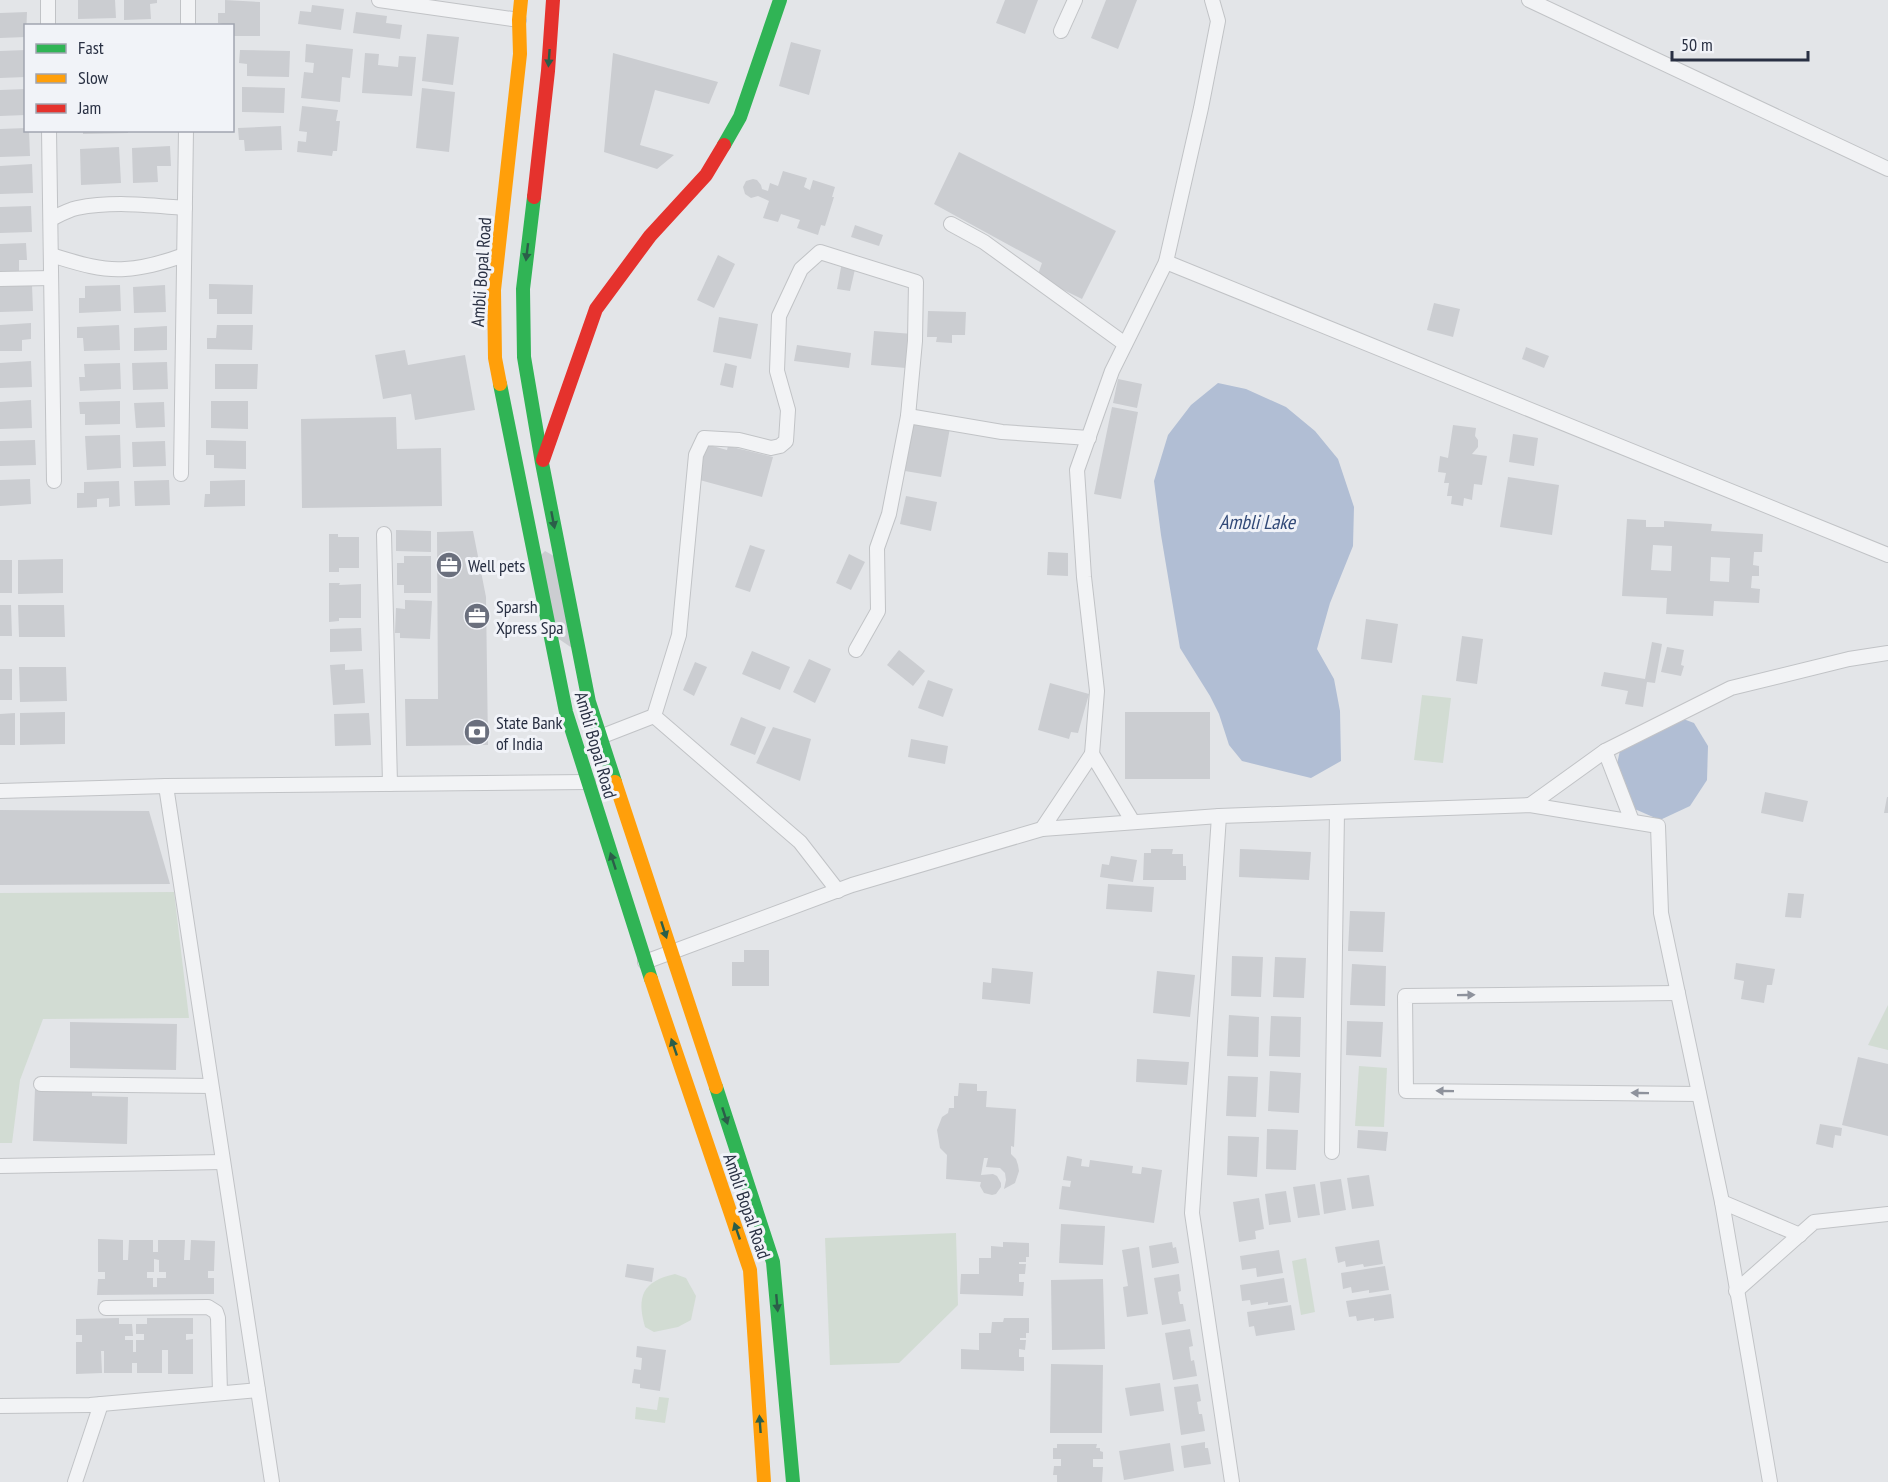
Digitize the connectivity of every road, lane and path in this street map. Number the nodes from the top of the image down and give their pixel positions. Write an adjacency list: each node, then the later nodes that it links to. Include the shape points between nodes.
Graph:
1 (48, 0): 11 (street)
2 (188, 0): 12 (street)
3 (379, 0): 10 (street)
4 (521, 0): 10 (street, Ambli Bopal Road)
5 (553, 0): 28 (street, Ambli Bopal Road, one-way to 28, via 523,289 524,357)
6 (780, 0): 28 (street, via 740,117 706,174 650,236 596,309)
7 (1075, 0): 13 (street)
8 (1212, 0): 22 (street, via 1218,21)
9 (1529, 0): 16 (street)
10 (519, 20): 36 (street, Ambli Bopal Road, via 520,54 494,290 495,358)
11 (48, 24)
12 (188, 24)
13 (1061, 31)
14 (50, 132): 18 (street)
15 (186, 132): 17 (street)
16 (1888, 169)
17 (185, 208): 18 (street, via 101,205 75,209); 21 (street)
18 (51, 219): 20 (street)
19 (951, 224): 25 (street, via 984,242)
20 (51, 255): 21 (street, via 100,268 126,269); 23 (street)
21 (184, 255): 29 (street)
22 (1166, 262): 25 (street); 32 (street)
23 (51, 278): 24 (street); 30 (street)
24 (0, 279)
25 (1125, 344): 27 (street)
26 (908, 416): 27 (street, via 1002,432); 33 (street, via 889,514 877,548 878,611); 37 (street, via 916,282 820,252 801,269 779,316 777,371 788,410 786,441 771,447 704,438 696,455 679,635)
27 (1089, 438): 40 (street, via 1077,470 1097,691)
28 (542, 463): 35 (street, Ambli Bopal Road, one-way to 35)
29 (181, 474)
30 (54, 481)
31 (384, 534): 42 (street)
32 (1888, 555)
33 (856, 650)
34 (1888, 653): 39 (street, via 1731,688)
35 (589, 702): 36 (street); 38 (street, Ambli Bopal Road)
36 (566, 712): 41 (street, Ambli Bopal Road)
37 (654, 716): 38 (street); 51 (street, via 800,842)
38 (600, 737): 52 (street, Ambli Bopal Road, one-way to 52)
39 (1605, 751): 45 (street); 48 (street)
40 (1092, 754): 49 (street); 50 (street)
41 (588, 782): 42 (street); 53 (street, Ambli Bopal Road, one-way to 41)
42 (390, 784): 43 (street)
43 (166, 786): 44 (street); 56 (street)
44 (0, 791)
45 (1530, 805): 46 (street); 48 (street)
46 (1338, 812): 47 (street); 58 (street)
47 (1220, 816): 49 (street); 74 (street, via 1192,1213)
48 (1632, 821): 54 (street, via 1658,826 1661,913)
49 (1133, 822): 50 (street)
50 (1042, 829): 51 (street)
51 (838, 891): 52 (street)
52 (671, 952): 53 (street); 73 (street, Ambli Bopal Road, one-way to 73, via 773,1262)
53 (645, 962): 72 (street, Ambli Bopal Road, one-way to 53, via 750,1270)
54 (1678, 993): 57 (street); 57 (street, one-way to 54, via 1406,1090 1405,996)
55 (40, 1084): 56 (street)
56 (211, 1086): 59 (street)
57 (1699, 1094): 61 (street)
58 (1332, 1152)
59 (223, 1162): 60 (street); 66 (street)
60 (0, 1166)
61 (1722, 1202): 63 (street); 64 (street)
62 (1888, 1214): 63 (street, via 1814,1222)
63 (1800, 1235): 64 (street)
64 (1736, 1291): 75 (street)
65 (106, 1308): 67 (street, via 208,1307 216,1312)
66 (258, 1390): 67 (street); 71 (street)
67 (220, 1394): 68 (street)
68 (100, 1404): 69 (street); 70 (street)
69 (0, 1406)
70 (75, 1482)
71 (272, 1482)
72 (764, 1482)
73 (793, 1482)
74 (1232, 1482)
75 (1770, 1482)

